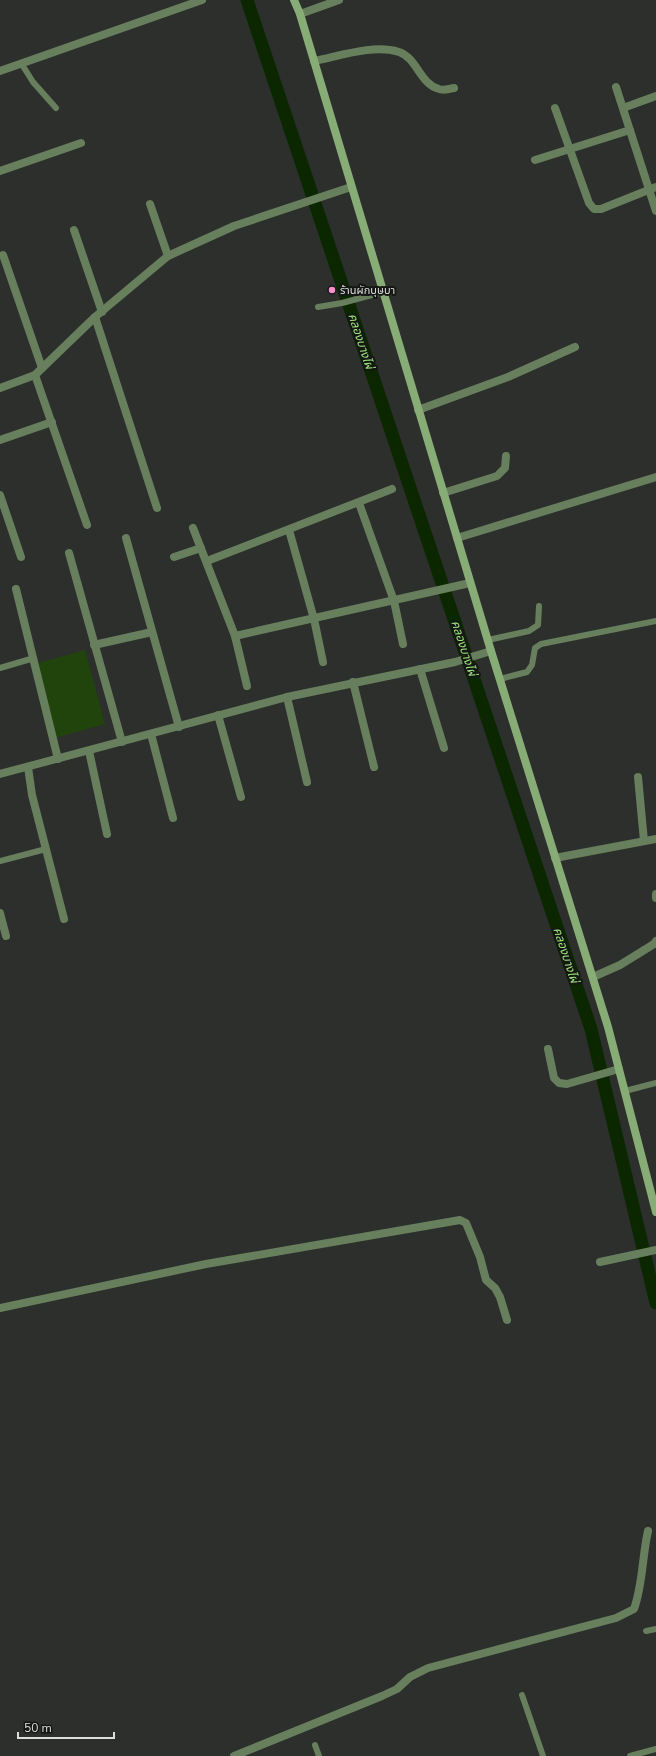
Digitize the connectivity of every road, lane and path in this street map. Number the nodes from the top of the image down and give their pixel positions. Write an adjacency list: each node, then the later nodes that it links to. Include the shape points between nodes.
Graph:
1 (202, 0): 6 (street)
2 (294, 0): 4 (street)
3 (339, 0): 4 (street)
4 (300, 14): 5 (street)
5 (314, 61): 9 (street, via 363,52 400,52 409,58 430,84 440,90); 19 (street)
6 (21, 63): 7 (street); 11 (lane, via 33,82)
7 (0, 71)
8 (616, 87): 13 (street)
9 (454, 88)
10 (656, 96): 13 (street)
11 (56, 108)
12 (555, 108): 16 (street)
13 (623, 108): 14 (street)
14 (630, 130): 16 (street); 20 (street)
15 (81, 143): 18 (street)
16 (570, 150): 17 (street); 20 (street, via 589,203 594,209 601,209)
17 (535, 160)
18 (0, 171)
19 (347, 188): 25 (street, via 234,226); 26 (street)
20 (652, 189): 22 (street)
21 (150, 204): 25 (street)
22 (656, 211)
23 (74, 230): 28 (street)
24 (3, 254): 31 (street)
25 (168, 256): 28 (street)
26 (383, 292): 27 (lane); 34 (street)
27 (318, 307)
28 (102, 312): 29 (street)
29 (95, 317): 31 (street); 43 (street)
30 (575, 347): 34 (street, via 508,377)
31 (42, 368): 32 (street)
32 (35, 375): 33 (street); 35 (street)
33 (0, 388)
34 (418, 410): 40 (street)
35 (52, 422): 36 (street); 44 (street)
36 (0, 440)
37 (506, 456): 40 (street, via 505,468 497,476)
38 (656, 477): 48 (street)
39 (392, 489): 42 (street)
40 (443, 493): 48 (street)
41 (0, 494): 51 (street)
42 (359, 503): 46 (street); 56 (street)
43 (157, 508)
44 (87, 525)
45 (193, 528): 49 (street)
46 (288, 530): 53 (street); 58 (street)
47 (126, 538): 60 (street)
48 (457, 538): 54 (street)
49 (201, 548): 52 (street); 53 (street)
50 (69, 553): 64 (street)
51 (21, 557)
52 (174, 557)
53 (207, 561): 61 (street)
54 (470, 583): 56 (street); 62 (street)
55 (16, 589): 66 (street)
56 (394, 601): 58 (street); 63 (street)
57 (539, 606): 62 (lane, via 538,625 529,631)
58 (314, 619): 61 (street); 67 (street)
59 (656, 621): 70 (lane, via 541,644 536,648 532,665 527,672)
60 (152, 632): 64 (street); 75 (street)
61 (235, 636): 72 (street)
62 (488, 640): 65 (street)
63 (403, 644)
64 (94, 645): 77 (street)
65 (491, 650): 69 (street, via 460,661); 70 (street)
66 (34, 658): 68 (lane); 80 (street)
67 (323, 662)
68 (0, 668)
69 (420, 669): 71 (street); 78 (street)
70 (500, 679): 92 (street)
71 (353, 682): 73 (street); 82 (street)
72 (247, 686)
73 (287, 697): 74 (street); 85 (street)
74 (218, 715): 75 (street); 86 (street)
75 (179, 727): 76 (street)
76 (151, 734): 77 (street); 87 (street)
77 (122, 742): 79 (street)
78 (444, 748)
79 (89, 751): 80 (street); 88 (street)
80 (58, 759): 81 (street)
81 (28, 767): 83 (street); 91 (street, via 32,796)
82 (374, 767)
83 (0, 772)
84 (638, 777): 90 (street)
85 (307, 782)
86 (241, 797)
87 (173, 818)
88 (107, 834)
89 (656, 839): 90 (street)
90 (644, 841): 92 (street)
91 (46, 849): 93 (lane); 97 (street)
92 (555, 858): 100 (street)
93 (0, 861)
94 (656, 894): 95 (street)
95 (656, 898)
96 (0, 913): 98 (street)
97 (64, 919)
98 (6, 936)
99 (656, 941): 100 (street, via 620,965)
100 (593, 977): 102 (street)
101 (548, 1049): 102 (street, via 554,1078 559,1084)
102 (619, 1069): 104 (street)
103 (656, 1083): 104 (lane)
104 (625, 1091): 105 (street)
105 (656, 1212)
106 (655, 1251): 107 (street)
107 (600, 1262)
108 (0, 1308): 109 (street, via 206,1264 460,1220 466,1223 486,1280 500,1297)
109 (507, 1320)
110 (648, 1531): 116 (street, via 640,1591 634,1609 616,1618 428,1668 382,1696)
111 (656, 1629): 112 (lane)
112 (646, 1632)
113 (522, 1695): 118 (lane)
114 (314, 1745): 117 (lane)
115 (656, 1749): 119 (lane)
116 (234, 1756)
117 (319, 1756)
118 (543, 1756)
119 (630, 1756)

